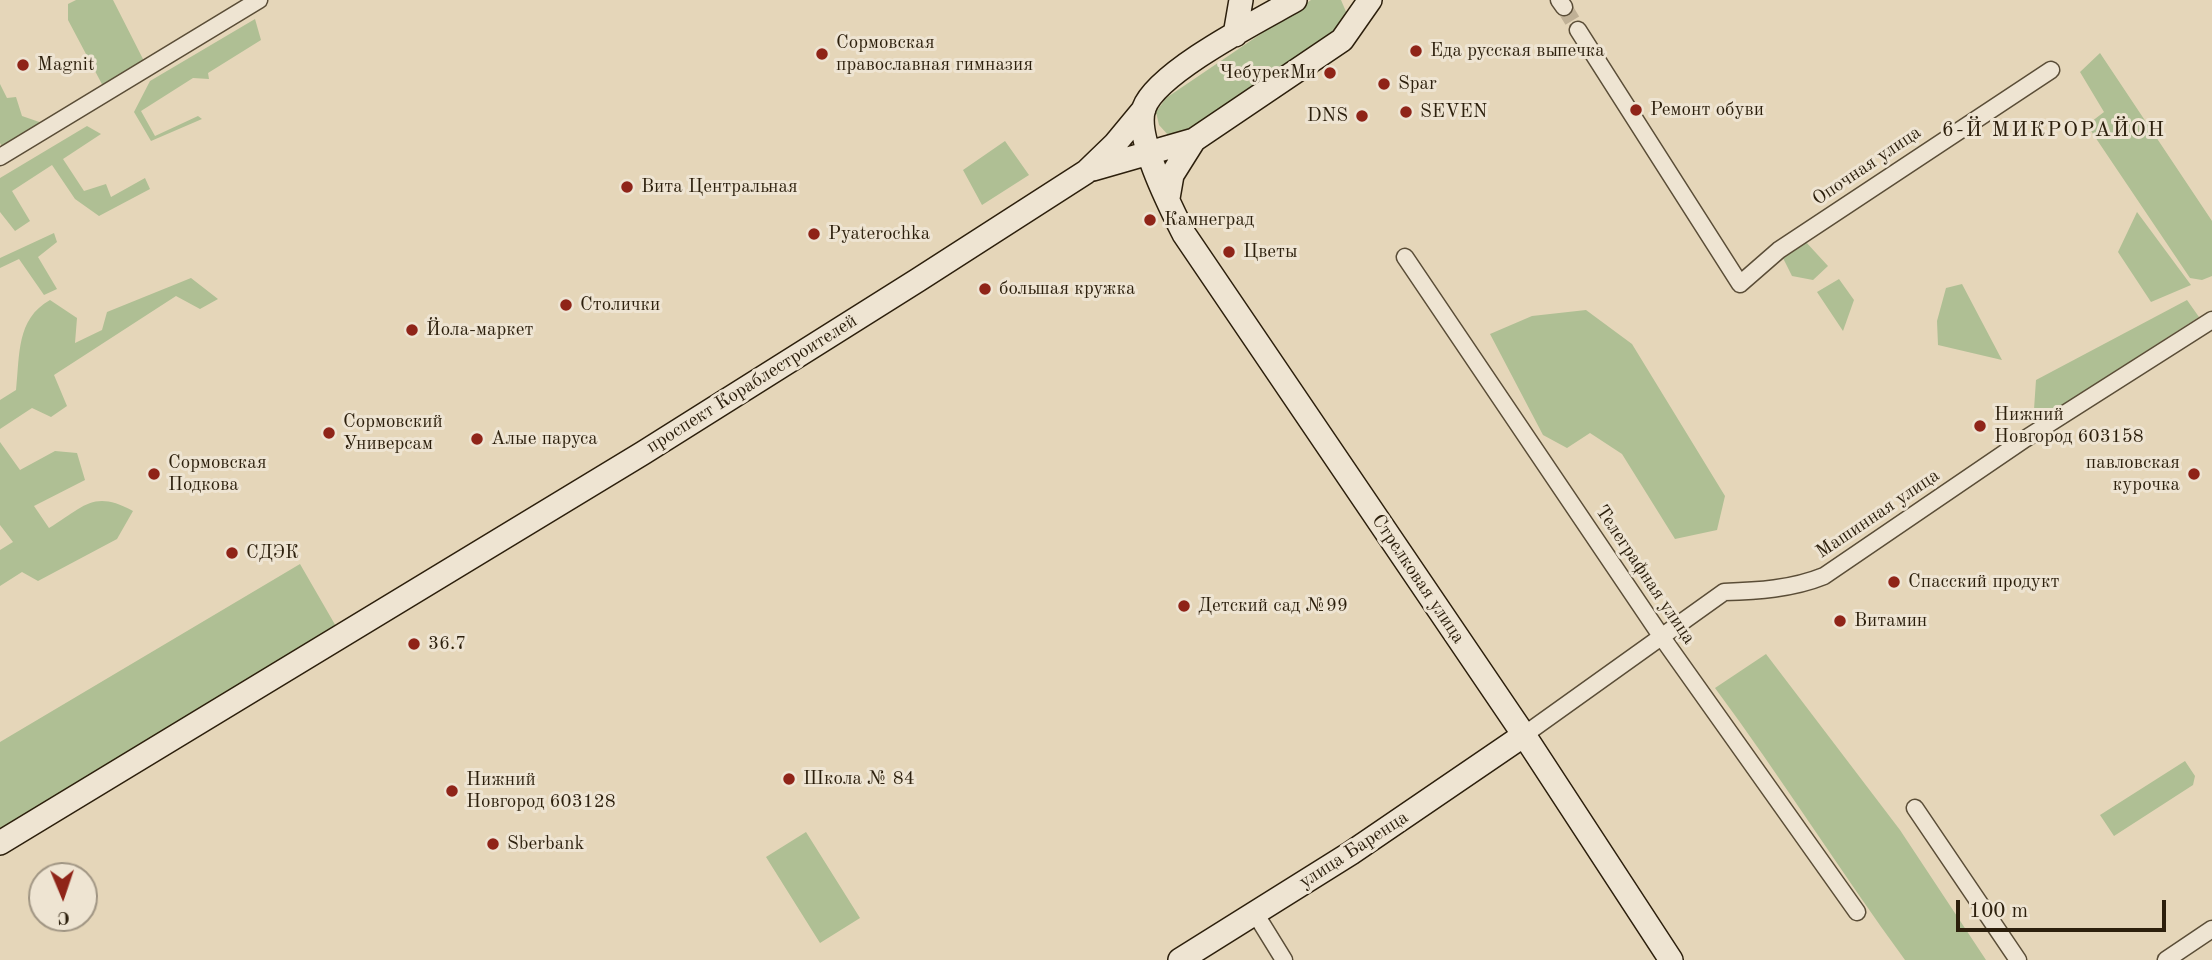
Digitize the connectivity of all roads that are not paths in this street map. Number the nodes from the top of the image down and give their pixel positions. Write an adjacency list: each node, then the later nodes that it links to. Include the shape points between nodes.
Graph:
1 (260, 0): 12 (street)
2 (1241, 0): 7 (street)
3 (1295, 0): 7 (street, проспект Кораблестроителей)
4 (1370, 0): 5 (street)
5 (1354, 11): 10 (street, via 1342,40)
6 (1577, 30): 8 (street, Опочная улица, via 1740,284 1779,250)
7 (1235, 35): 9 (street, проспект Кораблестроителей, via 1173,74)
8 (2051, 70)
9 (1144, 109): 11 (street, Стрелковая улица, via 1142,123); 13 (street, проспект Кораблестроителей)
10 (1194, 140): 11 (street); 14 (street, via 1172,175)
11 (1150, 152): 13 (street); 14 (street, Стрелковая улица)
12 (0, 157)
13 (1086, 172): 20 (street, проспект Кораблестроителей, via 643,453)
14 (1168, 198): 18 (street, Стрелковая улица, via 1184,234)
15 (1405, 257): 17 (street, Телеграфная улица)
16 (2212, 320): 17 (street, Машинная улица, via 2025,439 1824,576 1760,591 1724,592)
17 (1661, 636): 18 (street, Машинная улица); 21 (street, Телеграфная улица)
18 (1524, 735): 22 (street, улица Баренца); 26 (street, Стрелковая улица)
19 (1915, 808): 27 (street)
20 (0, 843)
21 (1857, 912)
22 (1255, 913): 24 (street, улица Баренца); 25 (street)
23 (2212, 929): 28 (street)
24 (1180, 960)
25 (1284, 960)
26 (1671, 960)
27 (2018, 960)
28 (2166, 960)

